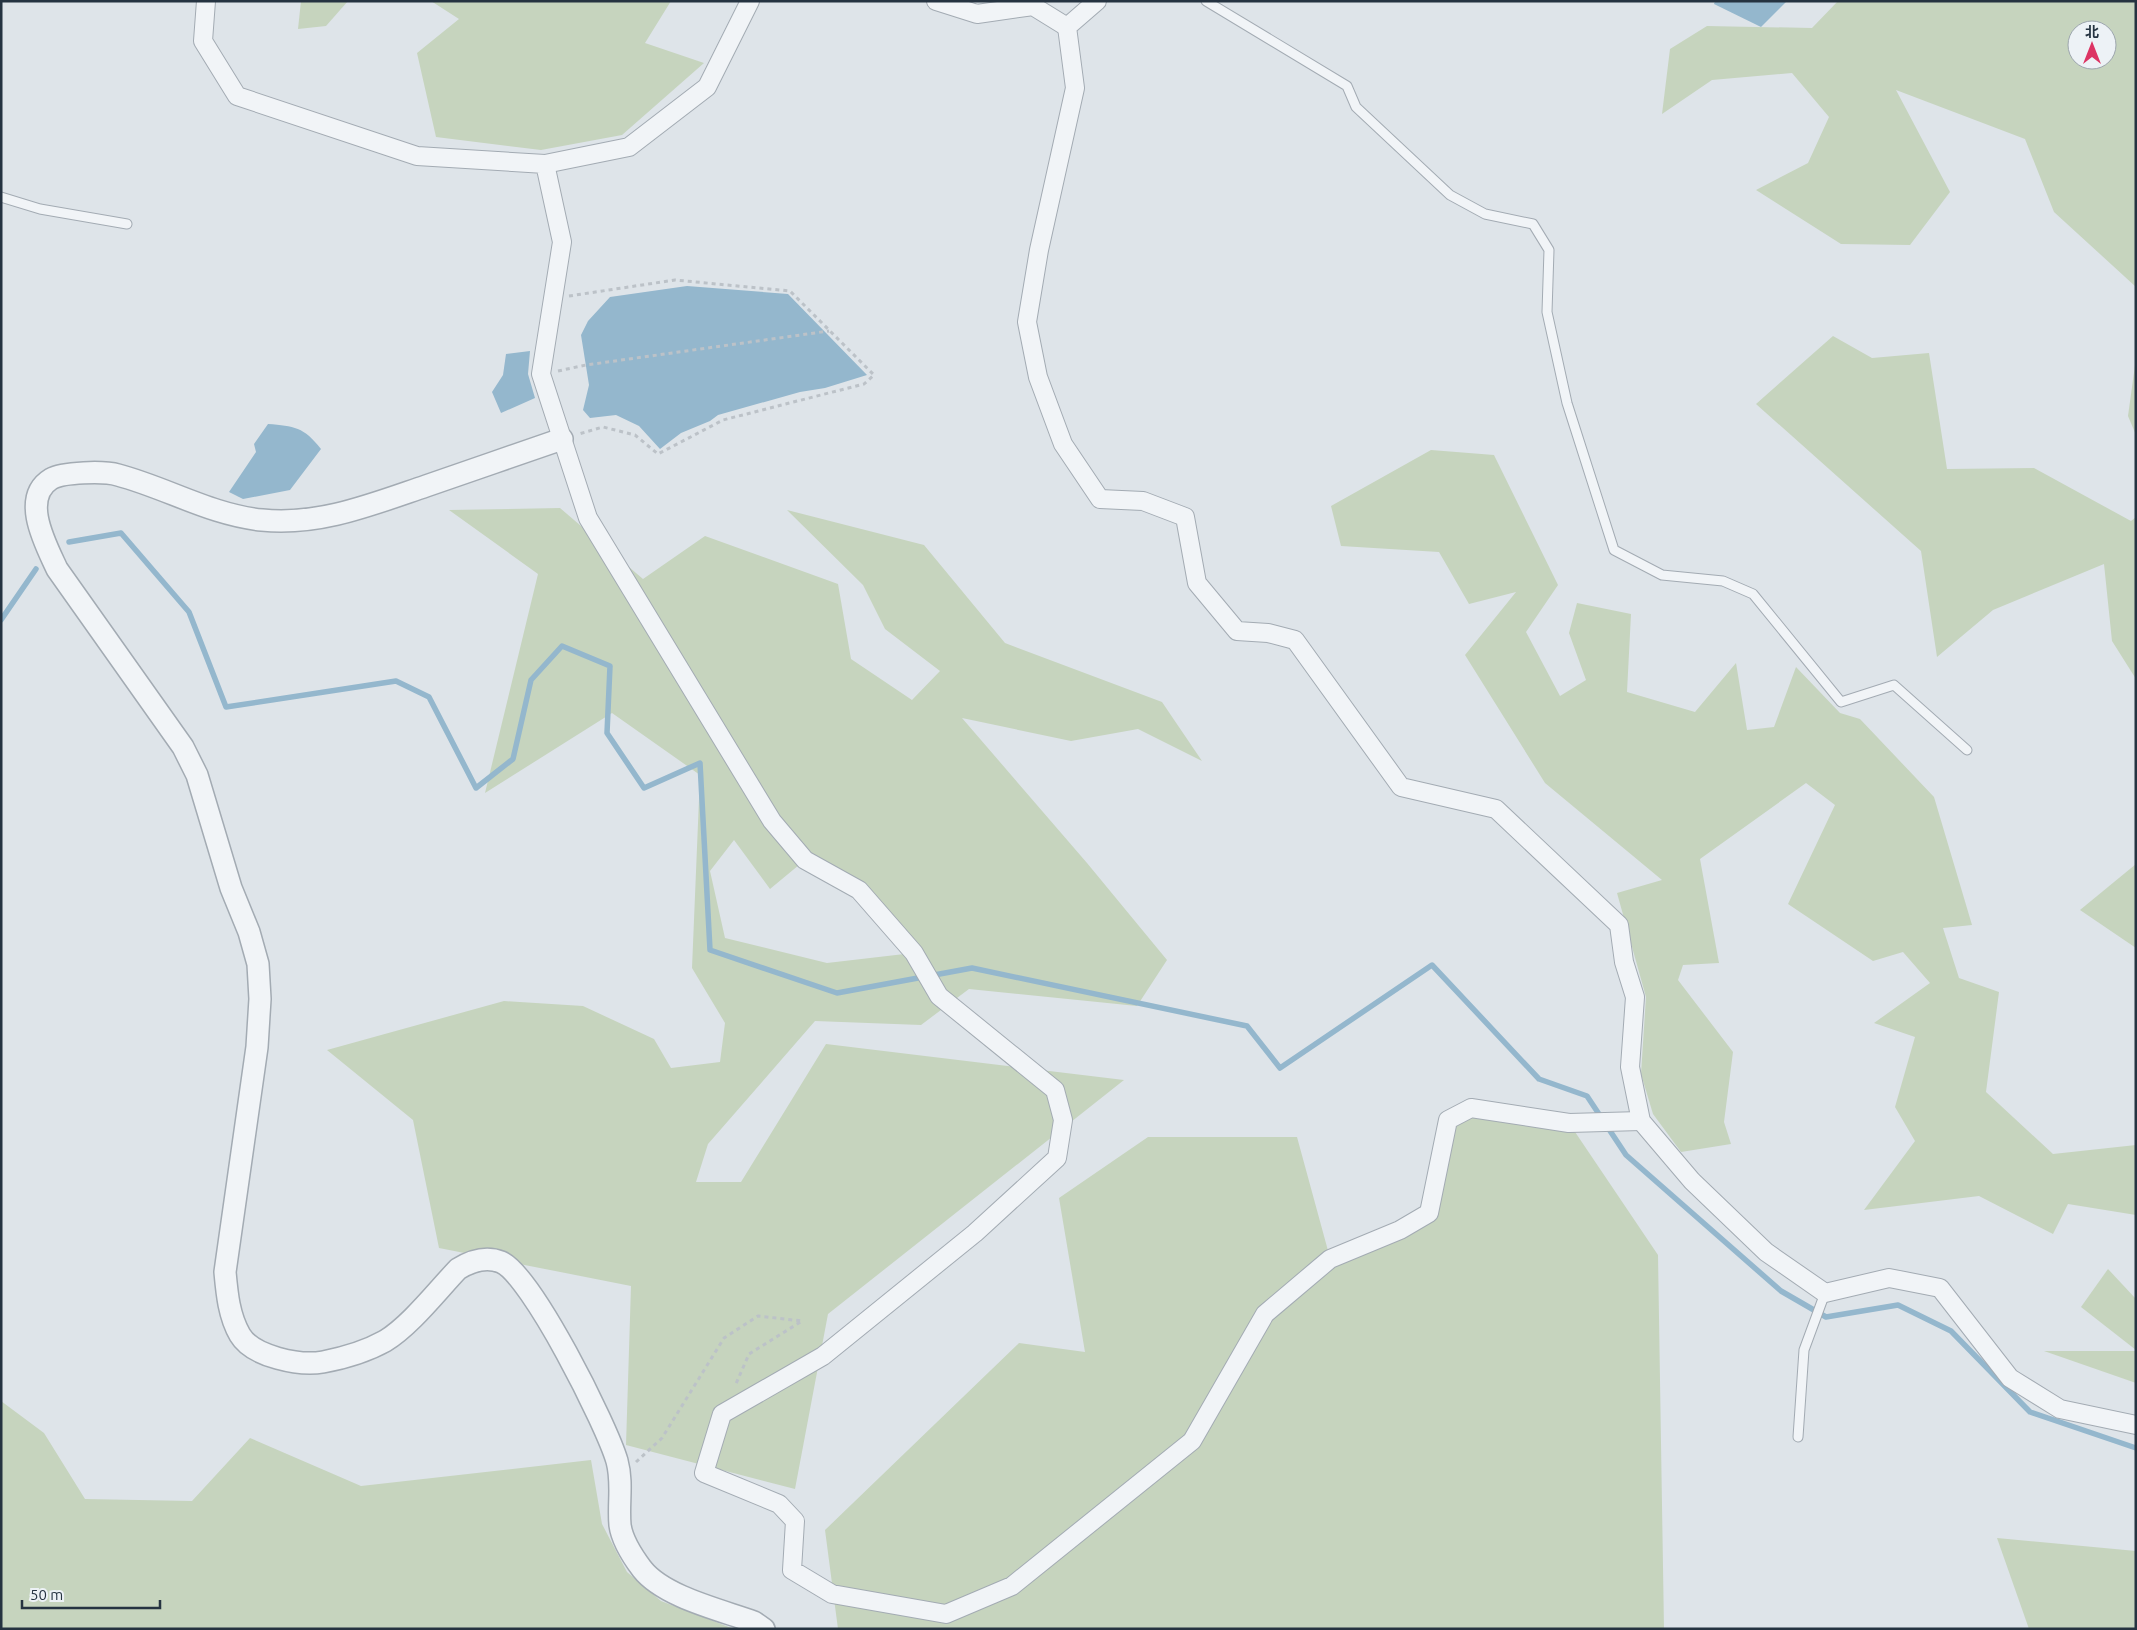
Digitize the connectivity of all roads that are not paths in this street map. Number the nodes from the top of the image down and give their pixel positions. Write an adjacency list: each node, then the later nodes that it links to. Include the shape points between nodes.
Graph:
1 (206, 1): 7 (street, via 203,41 237,96 417,156)
2 (750, 1): 7 (street, via 707,87 629,147)
3 (936, 1): 6 (street, via 976,14 1033,6)
4 (1098, 1): 6 (street)
5 (1206, 1): 11 (lane, via 1347,86 1356,108 1450,195 1484,214 1533,224 1549,250 1547,312 1566,403 1614,550 1662,575 1723,582 1753,594 1842,702 1894,684)
6 (1067, 27): 12 (street, via 1075,88 1027,322 1038,376 1063,444 1100,499 1143,501 1185,517 1197,583 1237,631 1268,632 1294,640 1401,787 1496,809 1619,925 1624,962 1635,997 1630,1067)
7 (545, 164): 10 (street, via 562,242 541,374)
8 (1, 197): 9 (lane, via 40,209)
9 (127, 224)
10 (562, 439): 12 (street, via 588,518 772,821 805,860 859,890 914,953 940,996 1055,1090 1063,1120 1058,1158 975,1233 823,1356 722,1414 704,1473 779,1504 795,1521 792,1570 832,1594 946,1614 1012,1586 1192,1441 1265,1314 1330,1258 1400,1230 1430,1213 1448,1120 1470,1108 1569,1123); 16 (street, via 361,508 319,518 263,520 228,515 116,474 75,473 52,478 41,488 36,509 42,536 56,569 183,747 197,775 258,964 260,999 256,1047 225,1272 227,1297 241,1336 262,1354 292,1361 321,1362 344,1357 384,1342 400,1330 458,1269 470,1262 486,1259 502,1263 521,1280 570,1361 608,1435 621,1477 620,1525 628,1548 643,1570 659,1585 754,1622)
11 (1967, 750)
12 (1641, 1121): 13 (street, via 1692,1181 1766,1252)
13 (1825, 1293): 14 (street, via 1889,1278 1940,1288 2010,1378 2060,1409); 15 (lane, via 1804,1350)
14 (2136, 1425)
15 (1798, 1437)
16 (764, 1629)

